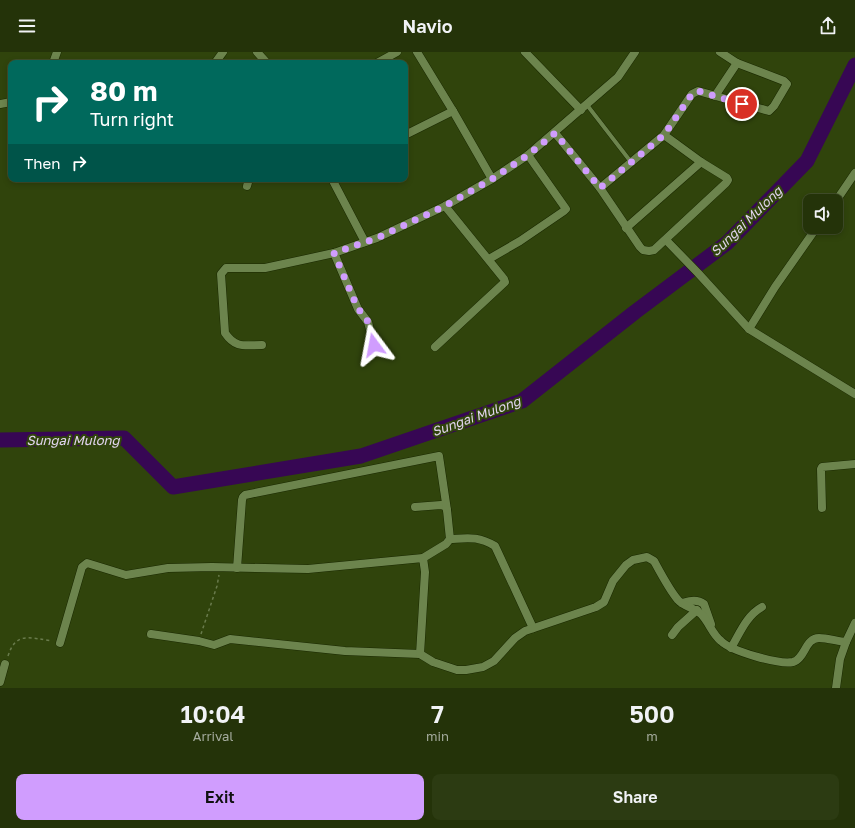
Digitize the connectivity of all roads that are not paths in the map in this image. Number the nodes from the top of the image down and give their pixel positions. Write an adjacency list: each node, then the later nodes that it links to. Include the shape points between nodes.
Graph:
1 (257, 52): 7 (street)
2 (397, 52): 8 (street)
3 (417, 52): 12 (street)
4 (525, 52): 11 (street)
5 (635, 52): 11 (street, via 618,77)
6 (720, 52): 9 (street)
7 (264, 60)
8 (382, 60)
9 (737, 63): 10 (street); 10 (street, via 786,82 774,106 769,111)
10 (715, 96): 15 (street, via 698,91 692,94)
11 (584, 107): 13 (street); 17 (lane)
12 (453, 111): 14 (street); 20 (street)
13 (555, 133): 16 (street); 22 (street)
14 (408, 134)
15 (664, 135): 17 (street); 18 (street)
16 (528, 155): 20 (street); 30 (street, via 566,209)
17 (631, 162): 22 (street)
18 (701, 162): 25 (street); 27 (street, via 728,180)
19 (855, 173): 23 (street)
20 (492, 179): 24 (street)
21 (334, 182): 28 (street)
22 (600, 188): 25 (street)
23 (841, 194)
24 (445, 206): 28 (street); 30 (street)
25 (626, 228): 27 (street, via 643,250 649,252)
26 (812, 234): 31 (street)
27 (666, 240): 31 (street)
28 (365, 242): 29 (street)
29 (334, 253): 32 (street, via 265,268 226,268 222,271 225,333 237,345); 33 (street, via 358,309 368,322)
30 (489, 259): 34 (street, via 505,282)
31 (749, 329): 35 (street)
32 (262, 345)
33 (374, 345)
34 (435, 347)
35 (855, 394)
36 (855, 464): 38 (street, via 822,467)
37 (415, 507): 39 (street, via 441,505)
38 (822, 508)
39 (448, 510): 40 (street); 42 (street, via 439,456 245,495 242,500)
40 (450, 538): 41 (street, via 446,544); 47 (street, via 476,538 495,546)
41 (423, 558): 42 (street, via 308,570); 54 (street, via 425,572)
42 (237, 568): 52 (street, via 168,568 126,575 87,563 82,567)
43 (682, 603): 45 (street); 47 (street, via 678,601 654,561 650,558 641,558 633,560 619,573 604,602); 48 (street, via 694,600 704,604)
44 (762, 607): 53 (street, via 747,619)
45 (697, 610): 48 (street); 50 (street)
46 (855, 623): 51 (street)
47 (533, 628): 54 (street, via 515,638 494,661 483,667 457,670 433,662)
48 (712, 628): 53 (street, via 720,641)
49 (152, 634): 54 (street, via 214,645 230,639 345,651)
50 (672, 635)
51 (846, 642): 53 (street, via 818,638 812,640 799,659 793,662 770,659); 57 (street, via 840,658)
52 (60, 643)
53 (731, 648)
54 (420, 654)
55 (5, 664): 56 (street)
56 (0, 682)
57 (836, 688)

